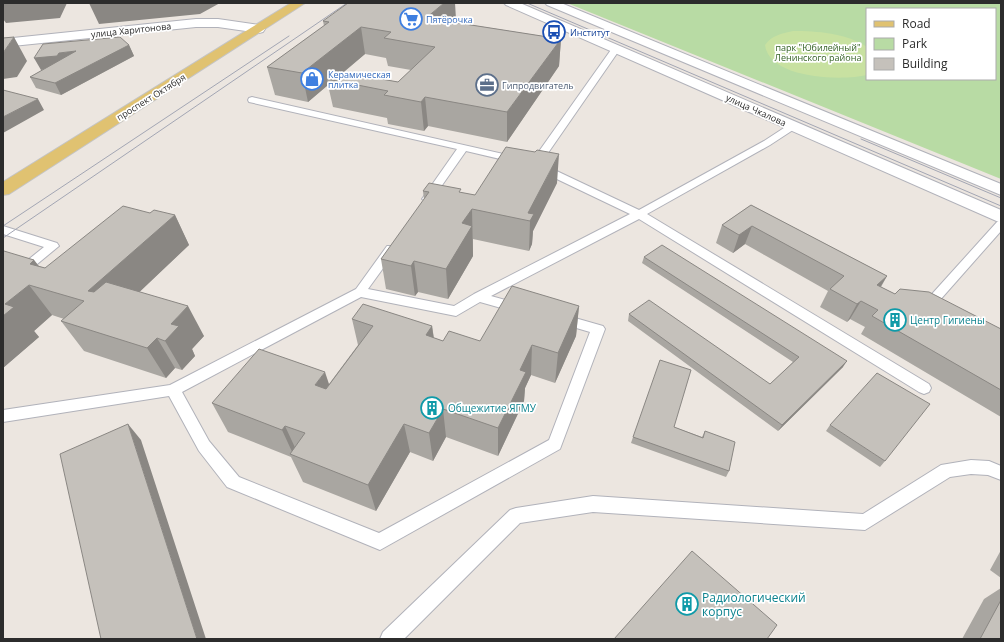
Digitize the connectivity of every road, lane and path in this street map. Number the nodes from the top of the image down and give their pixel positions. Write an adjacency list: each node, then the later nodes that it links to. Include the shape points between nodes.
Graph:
1 (299, 3): 4 (main road, проспект Октября)
2 (510, 3): 6 (main road, улица Чкалова)
3 (551, 3): 12 (main road, улица Чкалова)
4 (259, 29): 5 (main road, улица Харитонова, via 218,23 196,23); 11 (main road, проспект Октября)
5 (3, 43)
6 (616, 49): 8 (main road, улица Чкалова); 10 (lane)
7 (252, 100): 9 (lane)
8 (793, 126): 14 (lane); 15 (main road, улица Чкалова)
9 (463, 148): 10 (lane); 13 (lane)
10 (535, 164): 14 (lane)
11 (3, 190)
12 (1001, 190)
13 (418, 210)
14 (639, 214): 21 (lane); 25 (lane)
15 (1001, 217)
16 (1001, 224): 22 (lane)
17 (3, 230): 19 (lane, via 53,246)
18 (396, 242): 20 (lane)
19 (3, 286)
20 (360, 292): 21 (lane, via 456,310); 26 (lane)
21 (478, 297): 23 (lane)
22 (936, 297)
23 (530, 311)
24 (545, 315): 26 (lane, via 598,329 555,444 380,542 233,482 204,446)
25 (924, 388)
26 (173, 390): 27 (lane)
27 (3, 416)
28 (1001, 474): 29 (lane, via 989,468 947,470 865,522 593,504 516,516)
29 (390, 639)

